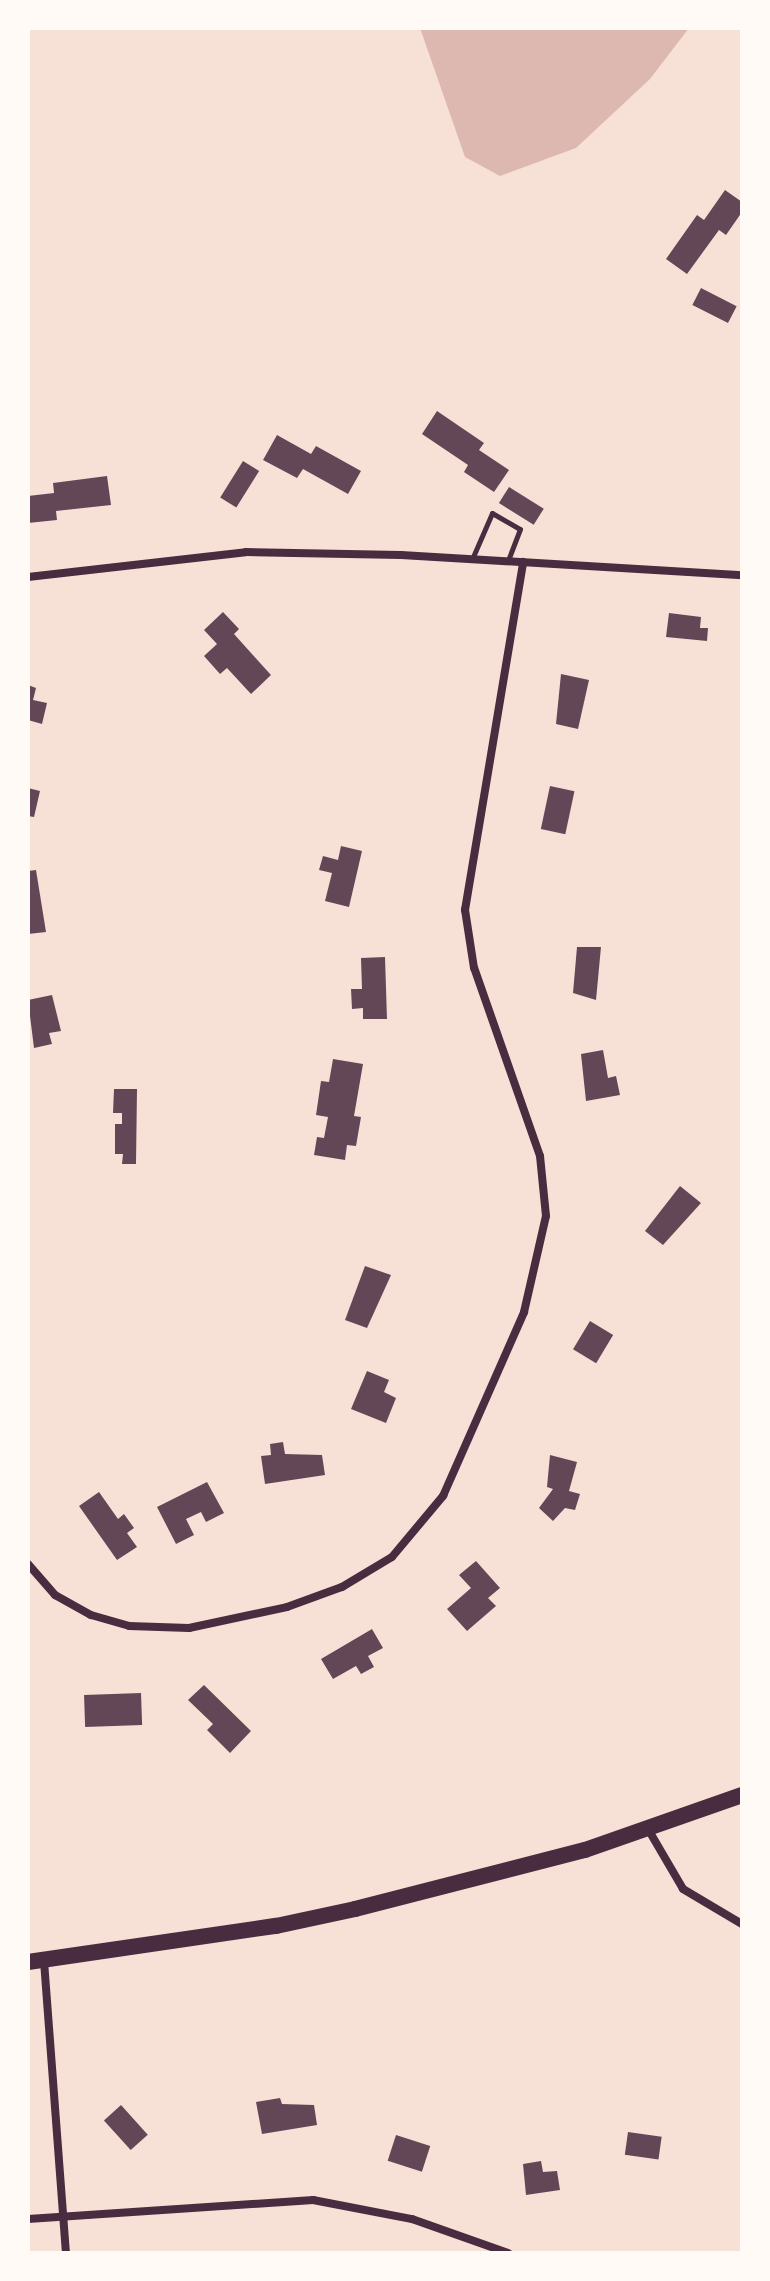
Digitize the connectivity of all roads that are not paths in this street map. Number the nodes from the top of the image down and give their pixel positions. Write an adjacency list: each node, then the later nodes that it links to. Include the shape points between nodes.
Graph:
1 (472, 559): 2 (street); 2 (lane, via 492,513 520,529); 5 (street, via 246,552)
2 (508, 561): 3 (street)
3 (523, 562): 4 (street); 6 (street, via 465,910 474,968 540,1156 546,1216 524,1312 443,1496 392,1557 342,1587 287,1607 189,1628 129,1626 91,1615 55,1595)
4 (742, 575)
5 (28, 577)
6 (28, 1564)
7 (742, 1795): 8 (main road)
8 (648, 1829): 9 (street, via 683,1889); 10 (main road, via 342,1912)
9 (742, 1924)
10 (36, 1962): 11 (street)
11 (63, 2217): 12 (street); 13 (street); 14 (street, via 313,2200 412,2219)
12 (28, 2219)
13 (66, 2253)
14 (508, 2253)

